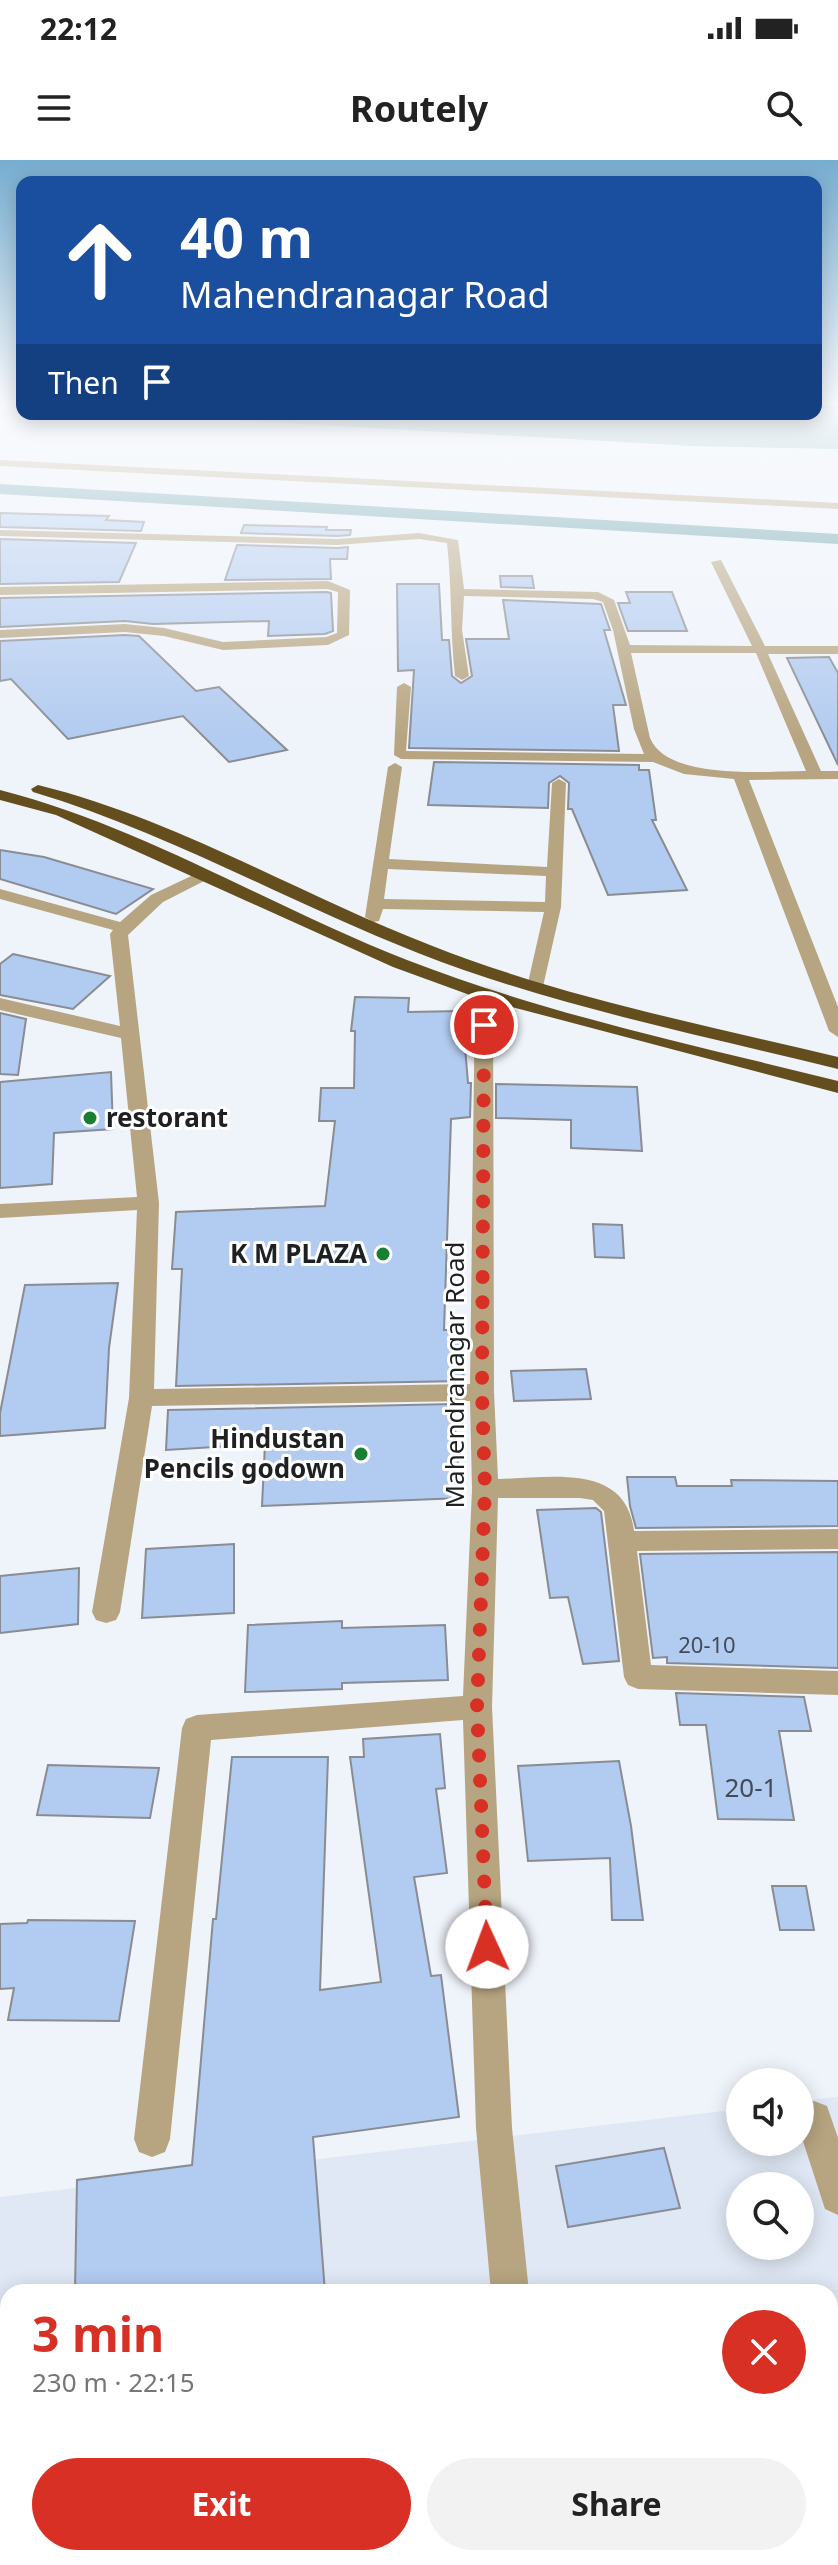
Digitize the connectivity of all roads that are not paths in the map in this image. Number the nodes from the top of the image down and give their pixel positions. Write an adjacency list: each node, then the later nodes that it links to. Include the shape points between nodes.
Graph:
1 (0, 533): 4 (street, via 452,540)
2 (717, 562): 7 (street)
3 (0, 591): 5 (street, via 328,585 344,590 343,635 328,641 223,646 125,628)
4 (458, 592): 6 (street, via 602,597 611,604); 9 (street)
5 (0, 634)
6 (624, 649): 7 (street); 11 (street, via 646,745)
7 (760, 649): 8 (street); 13 (street)
8 (838, 650)
9 (462, 676)
10 (404, 687): 11 (street, via 401,755)
11 (655, 758): 14 (street, via 674,768)
12 (395, 767): 19 (street)
13 (815, 774): 14 (street); 15 (street)
14 (740, 775): 30 (street)
15 (838, 775)
16 (0, 781): 25 (highway, via 67,796 125,818)
17 (559, 783): 20 (street)
18 (0, 795): 21 (highway, via 61,812)
19 (382, 864): 20 (street); 23 (street)
20 (556, 872): 24 (street)
21 (204, 875): 26 (street, via 165,892); 28 (highway, via 399,963)
22 (0, 894): 26 (street)
23 (377, 904): 24 (street); 25 (street)
24 (553, 907): 27 (street)
25 (370, 927): 27 (highway)
26 (123, 928): 31 (street, via 119,934)
27 (536, 987): 32 (highway)
28 (484, 994): 33 (highway); 36 (street, Mahendranagar Road)
29 (0, 1004): 31 (street)
30 (838, 1031)
31 (128, 1034): 34 (street)
32 (838, 1063)
33 (838, 1087)
34 (148, 1203): 35 (street); 37 (street)
35 (0, 1211)
36 (482, 1392): 37 (street); 38 (street, Mahendranagar Road)
37 (141, 1398): 41 (street)
38 (485, 1489): 40 (street, via 601,1492 619,1512); 43 (street, Mahendranagar Road)
39 (838, 1539): 40 (street)
40 (621, 1541): 42 (street, via 638,1677)
41 (106, 1612)
42 (838, 1683)
43 (477, 1707): 45 (street, via 197,1728); 47 (street, Mahendranagar Road, via 494,2128)
44 (814, 2119): 46 (street)
45 (152, 2139)
46 (838, 2196)
47 (509, 2284)

